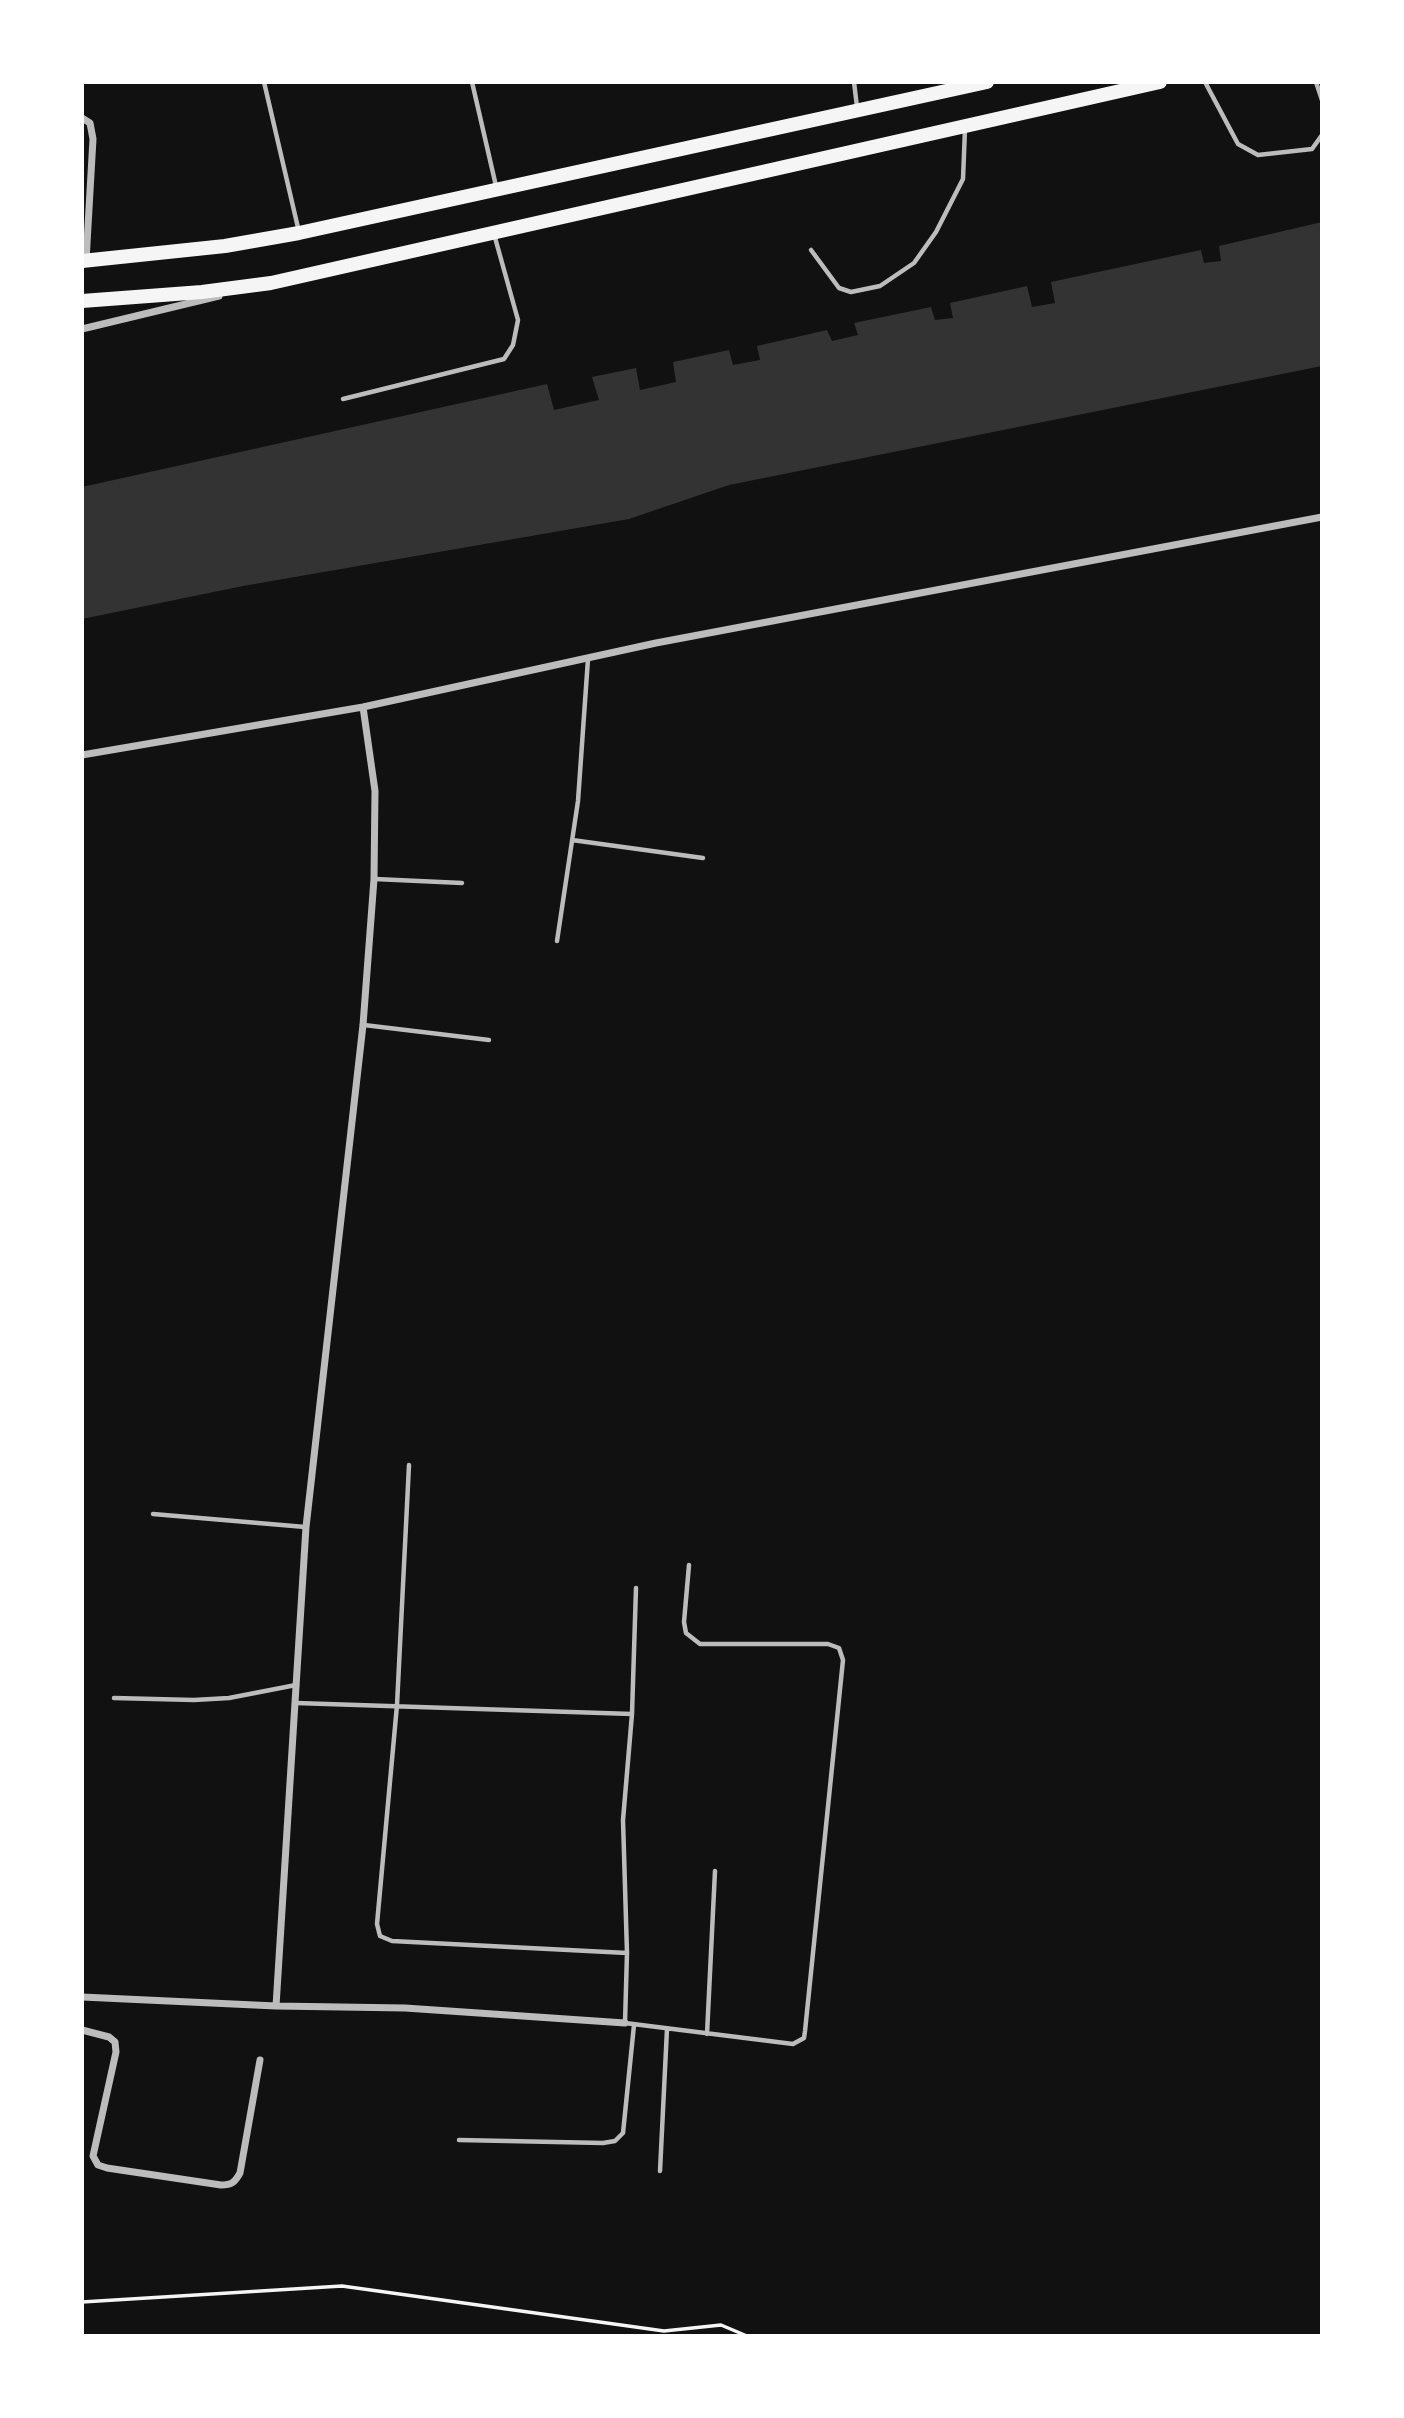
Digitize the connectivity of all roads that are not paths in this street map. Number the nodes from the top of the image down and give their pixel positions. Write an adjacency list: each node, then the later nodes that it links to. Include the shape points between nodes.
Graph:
1 (264, 82): 15 (lane)
2 (471, 82): 13 (lane)
3 (854, 82): 9 (lane)
4 (987, 82): 9 (main road)
5 (1160, 82): 11 (main road)
6 (1205, 82): 12 (lane, via 1238,144 1258,155 1312,149)
7 (1316, 82): 8 (lane)
8 (1322, 100)
9 (857, 111): 13 (main road)
10 (82, 118): 17 (street, via 90,123 93,139)
11 (966, 126): 14 (main road); 16 (lane, via 963,179 914,263 880,286 851,292 839,288)
12 (1322, 135)
13 (497, 190): 15 (main road)
14 (493, 232): 18 (main road); 21 (lane, via 518,320 513,345 504,359)
15 (299, 233): 17 (main road)
16 (811, 250)
17 (84, 261)
18 (271, 283): 19 (main road); 20 (street)
19 (82, 301)
20 (82, 329)
21 (343, 399)
22 (1322, 517): 23 (street)
23 (588, 659): 24 (street); 26 (lane)
24 (363, 707): 25 (street); 28 (street, via 375,791)
25 (82, 755)
26 (572, 840): 27 (lane); 30 (lane)
27 (703, 858)
28 (374, 879): 29 (lane); 31 (street)
29 (462, 883)
30 (557, 942)
31 (363, 1025): 32 (lane); 35 (street)
32 (489, 1040)
33 (409, 1465): 41 (lane)
34 (153, 1514): 35 (lane)
35 (306, 1527): 38 (street)
36 (689, 1565): 51 (lane, via 684,1622 686,1633 700,1644 828,1644 839,1648 843,1660 804,2038 793,2044)
37 (636, 1588): 42 (lane)
38 (296, 1685): 39 (lane, via 229,1698); 40 (street)
39 (114, 1698)
40 (295, 1703): 41 (lane); 46 (street)
41 (397, 1705): 42 (lane); 44 (lane, via 377,1924 380,1936 392,1941)
42 (632, 1714): 44 (lane, via 623,1820)
43 (715, 1871): 51 (lane)
44 (627, 1953): 47 (lane)
45 (82, 1997): 46 (street)
46 (276, 2006): 47 (street, via 405,2008)
47 (625, 2024): 48 (lane)
48 (634, 2025): 49 (lane); 53 (lane, via 623,2133 615,2141)
49 (667, 2029): 51 (lane); 54 (lane)
50 (82, 2030): 52 (street, via 115,2042 93,2156 98,2165 107,2168 221,2185 236,2181)
51 (707, 2034)
52 (260, 2060)
53 (459, 2140)
54 (660, 2171)

